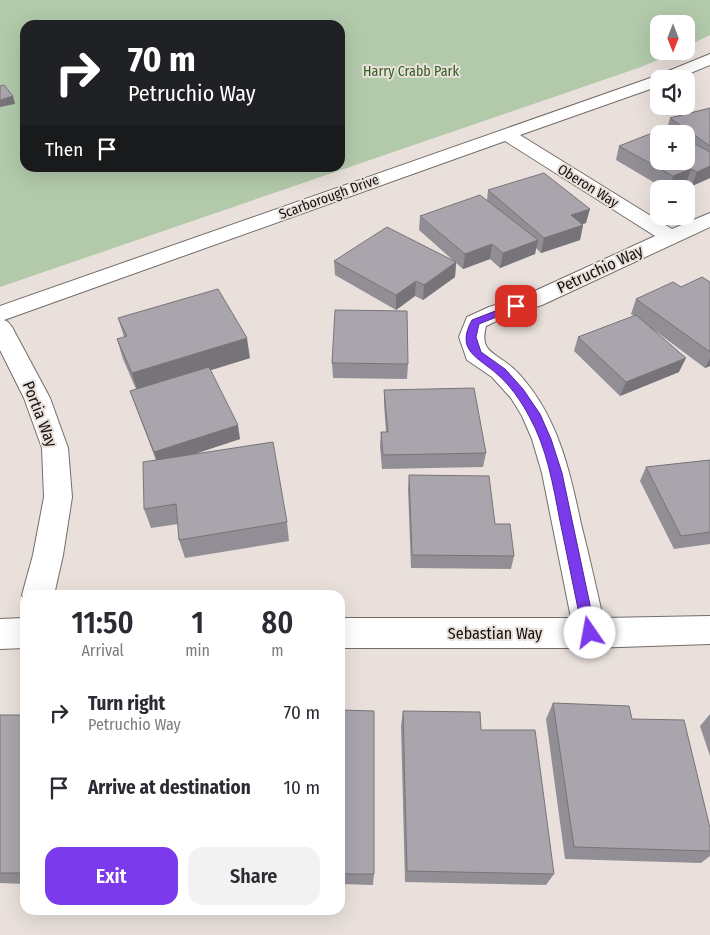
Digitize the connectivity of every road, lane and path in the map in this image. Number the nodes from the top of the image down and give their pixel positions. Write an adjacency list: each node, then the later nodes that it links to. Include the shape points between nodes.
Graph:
1 (710, 59): 2 (street, Scarborough Drive)
2 (682, 70)
3 (650, 83): 4 (street, Scarborough Drive)
4 (506, 134): 6 (street, Oberon Way); 7 (street, Scarborough Drive)
5 (710, 219): 6 (street, Petruchio Way)
6 (671, 237): 13 (street, Petruchio Way, via 534,300 475,322 471,337 476,354 501,371 520,392 545,439 556,473)
7 (0, 314)
8 (0, 327): 9 (street, Portia Way, via 37,398 56,448 58,497)
9 (39, 590)
10 (710, 630): 13 (street, Sebastian Way)
11 (20, 633): 14 (street)
12 (345, 633): 13 (street, Sebastian Way)
13 (590, 633)
14 (0, 634)

